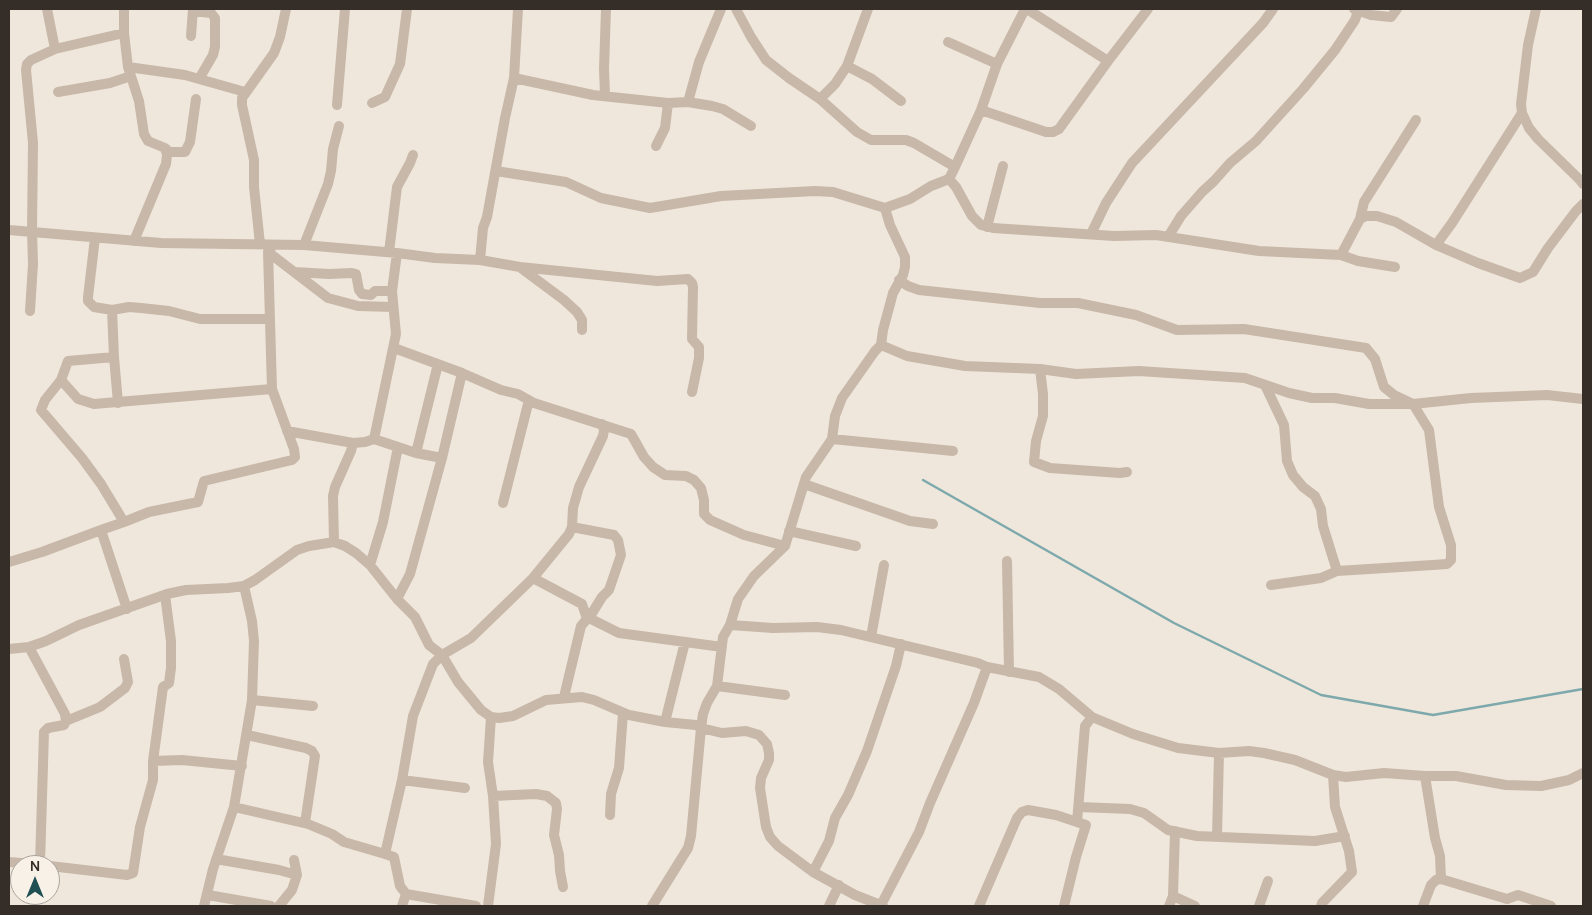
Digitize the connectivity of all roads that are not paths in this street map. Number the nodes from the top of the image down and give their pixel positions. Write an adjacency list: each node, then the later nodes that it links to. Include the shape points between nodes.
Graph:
1 (47, 9): 21 (street)
2 (124, 9): 18 (street)
3 (286, 9): 29 (street, via 274,53)
4 (345, 9): 37 (street)
5 (407, 9): 35 (street, via 400,64 385,97)
6 (518, 9): 26 (street)
7 (606, 9): 30 (street)
8 (721, 9): 34 (street, via 699,62)
9 (736, 9): 32 (street, via 766,60)
10 (868, 9): 24 (street)
11 (1026, 9): 22 (street); 23 (street)
12 (1147, 9): 22 (street)
13 (1273, 9): 57 (street, via 1132,163 1106,203)
14 (1397, 9): 17 (street, via 1391,17)
15 (1536, 9): 39 (street, via 1528,46)
16 (193, 10): 19 (street); 27 (street, via 211,13 215,18 214,55)
17 (1356, 10): 58 (street, via 1355,20 1335,50 1303,89 1256,141 1202,192)
18 (124, 33): 21 (street); 25 (street)
19 (191, 36)
20 (948, 42): 23 (street)
21 (55, 49): 56 (street, via 31,60 26,70 33,128)
22 (1108, 61): 38 (street, via 1053,132)
23 (997, 64): 38 (street)
24 (847, 66): 32 (street); 33 (street, via 872,79)
25 (130, 72): 27 (street, via 185,75); 28 (street, via 110,83); 44 (street, via 144,134 148,141)
26 (514, 78): 30 (street, via 577,93); 48 (street)
27 (199, 79): 29 (street)
28 (58, 92)
29 (245, 92): 61 (street, via 242,105 254,154)
30 (605, 95): 36 (street)
31 (196, 99): 44 (street, via 190,142 185,152 169,152)
32 (820, 99): 47 (street, via 867,138 876,141 906,140)
33 (901, 101)
34 (688, 102): 36 (street); 42 (street, via 723,109)
35 (372, 103)
36 (668, 103): 43 (street, via 665,128)
37 (337, 105)
38 (981, 110): 47 (street)
39 (1522, 114): 50 (street, via 1538,139); 63 (street)
40 (1416, 120): 53 (street, via 1364,202)
41 (339, 126): 62 (street, via 328,184)
42 (752, 126)
43 (656, 146)
44 (165, 148): 60 (street, via 166,164)
45 (412, 155): 65 (street, via 398,187)
46 (1003, 166): 54 (street)
47 (955, 167): 49 (street)
48 (496, 171): 52 (street, via 566,182 601,198 650,208 721,196 814,191 833,192); 67 (street, via 483,228)
49 (949, 179): 52 (street); 54 (street, via 972,216)
50 (1583, 184)
51 (1583, 204): 63 (street, via 1533,272 1520,278)
52 (885, 208): 71 (street, via 905,256 905,267)
53 (1360, 219): 63 (street, via 1377,216 1396,222); 66 (street)
54 (987, 226): 57 (street)
55 (9, 230): 56 (street)
56 (32, 230): 59 (street); 75 (street)
57 (1091, 234): 58 (street)
58 (1168, 237): 66 (street, via 1259,251)
59 (95, 238): 60 (street); 74 (street, via 88,301 94,306)
60 (134, 241): 61 (street)
61 (260, 244): 64 (street)
62 (304, 245): 64 (street); 65 (street)
63 (1436, 245)
64 (270, 248): 70 (street); 76 (street)
65 (393, 253): 67 (street); 72 (street)
66 (1341, 255): 69 (street)
67 (480, 260): 68 (street)
68 (520, 267): 77 (street, via 577,312 582,320); 87 (street, via 658,281 690,281 693,287 692,339 699,348)
69 (1395, 267)
70 (293, 272): 72 (street, via 352,273 356,274 358,290 362,294); 73 (street, via 328,298 358,306)
71 (899, 280): 78 (street); 91 (street, via 919,290 1040,303 1078,303 1136,315 1178,330 1244,329 1366,348 1375,358 1384,387)
72 (392, 291): 73 (street)
73 (394, 307): 79 (street)
74 (112, 310): 76 (street, via 129,307 200,318); 80 (street)
75 (30, 311)
76 (269, 318): 86 (street)
77 (582, 330)
78 (881, 345): 82 (street, via 907,356 965,366); 95 (street, via 845,392 835,416)
79 (394, 348): 81 (street); 94 (street)
80 (114, 357): 84 (street, via 68,361); 90 (street)
81 (438, 364): 83 (street); 99 (street)
82 (1040, 369): 85 (street, via 1076,374 1183,372 1245,378); 101 (street, via 1043,416 1034,462 1050,468)
83 (462, 373): 89 (street); 100 (street)
84 (61, 380): 90 (street, via 78,399 94,404); 104 (street, via 41,410 82,458)
85 (1265, 384): 91 (street, via 1312,398 1369,404); 116 (street, via 1284,425 1287,461 1293,476 1315,496 1321,509)
86 (272, 388): 90 (street); 93 (street)
87 (692, 392)
88 (1583, 399): 91 (street, via 1547,395)
89 (529, 400): 92 (street); 103 (street)
90 (118, 403)
91 (1413, 404): 116 (street, via 1429,430 1439,507 1452,560 1447,564)
92 (602, 424): 106 (street, via 603,436 577,494); 110 (street, via 631,434 644,457 665,475 686,476 694,480 701,488 704,514 710,520 744,535)
93 (287, 431): 96 (street); 104 (street, via 294,450 292,460 204,481 198,502 149,512)
94 (374, 439): 96 (street); 97 (street)
95 (832, 439): 98 (street); 102 (street)
96 (353, 443): 109 (street, via 333,496)
97 (398, 447): 99 (street); 114 (street, via 382,528)
98 (953, 450)
99 (416, 452): 100 (street)
100 (442, 458): 121 (street, via 410,574)
101 (1127, 472)
102 (804, 484): 105 (street, via 910,521); 108 (street)
103 (503, 503)
104 (124, 522): 107 (street)
105 (932, 524)
106 (572, 527): 117 (street); 123 (street, via 614,535 621,555 609,590)
107 (101, 530): 113 (street); 122 (street)
108 (789, 531): 110 (street); 111 (street)
109 (334, 542): 114 (street, via 356,553); 119 (street, via 297,550)
110 (786, 546): 124 (street, via 744,588)
111 (856, 546)
112 (1007, 561): 134 (street)
113 (9, 562)
114 (370, 565): 121 (street)
115 (884, 565): 125 (street)
116 (1336, 571): 118 (street, via 1321,578)
117 (533, 578): 123 (street, via 582,604); 131 (street, via 471,638)
118 (1270, 585)
119 (244, 586): 120 (street); 138 (street, via 254,641)
120 (165, 594): 122 (street); 148 (street, via 171,668 169,683 163,687)
121 (398, 599): 131 (street, via 419,622 429,645)
122 (127, 609): 128 (street)
123 (588, 618): 126 (street, via 619,633); 137 (street, via 581,626)
124 (730, 625): 125 (street, via 816,627); 129 (street)
125 (871, 637): 127 (street)
126 (685, 642): 129 (street); 144 (street)
127 (900, 644): 133 (street); 169 (street, via 896,666 867,751)
128 (29, 647): 130 (street); 143 (street, via 66,714)
129 (722, 647): 135 (street)
130 (9, 649)
131 (442, 655): 141 (street, via 458,682); 153 (street, via 430,670 416,705)
132 (124, 659): 143 (street, via 128,682 125,688 100,707)
133 (987, 667): 134 (street); 187 (street, via 917,838)
134 (1009, 672): 142 (street, via 1039,677)
135 (717, 686): 136 (street); 145 (street, via 706,703)
136 (785, 695)
137 (564, 697): 140 (street, via 594,700); 141 (street, via 546,700 513,716)
138 (252, 700): 139 (street); 146 (street)
139 (313, 706)
140 (623, 713): 144 (street); 158 (street, via 619,768 611,794)
141 (491, 717): 155 (street, via 488,762)
142 (1092, 717): 147 (street, via 1166,745); 157 (street, via 1085,726)
143 (66, 721): 165 (street, via 64,725 44,732)
144 (665, 722): 145 (street)
145 (702, 728): 169 (street, via 722,733 753,732 767,744 768,760 760,788 766,827 778,846); 185 (street, via 688,848)
146 (247, 735): 149 (street); 160 (street, via 312,751 315,756)
147 (1219, 753): 151 (street, via 1264,752); 163 (street)
148 (153, 761): 149 (street, via 182,760); 168 (street, via 153,780 140,827 133,873)
149 (242, 766): 156 (street)
150 (1583, 774): 152 (street, via 1541,786 1506,785 1456,776)
151 (1333, 775): 152 (street, via 1384,773); 162 (street, via 1335,806)
152 (1425, 776): 171 (street, via 1440,856)
153 (402, 780): 154 (street); 164 (street)
154 (465, 788)
155 (493, 796): 174 (street, via 536,794 547,796 556,803 554,835); 184 (street, via 496,844)
156 (234, 807): 160 (street); 166 (street)
157 (1079, 807): 159 (street); 161 (street, via 1130,809 1144,813)
158 (610, 814)
159 (1077, 822): 188 (street, via 1056,815 1028,810 1022,812); 189 (street, via 1086,825)
160 (305, 823): 164 (street, via 344,842)
161 (1175, 832): 163 (street); 177 (street)
162 (1345, 836): 163 (street, via 1315,841); 193 (street, via 1352,872)
163 (1217, 837)
164 (385, 854): 175 (street, via 394,858 400,886)
165 (45, 855)
166 (216, 859): 170 (street); 176 (street)
167 (294, 860): 170 (street)
168 (60, 867)
169 (813, 872): 173 (street)
170 (296, 875): 181 (street, via 292,890)
171 (1441, 879): 178 (street); 194 (street, via 1431,885)
172 (1268, 881): 192 (street)
173 (839, 885): 186 (street); 187 (street)
174 (563, 887)
175 (406, 894): 182 (street); 183 (street)
176 (208, 895): 179 (street); 180 (street)
177 (1174, 896): 190 (street); 191 (street)
178 (1506, 902): 195 (street, via 1518,895)
179 (204, 906)
180 (271, 906)
181 (279, 906)
182 (402, 906)
183 (476, 906)
184 (488, 906)
185 (652, 906)
186 (829, 906)
187 (882, 906)
188 (979, 906)
189 (1064, 906)
190 (1169, 906)
191 (1195, 906)
192 (1259, 906)
193 (1321, 906)
194 (1423, 906)
195 (1551, 906)

